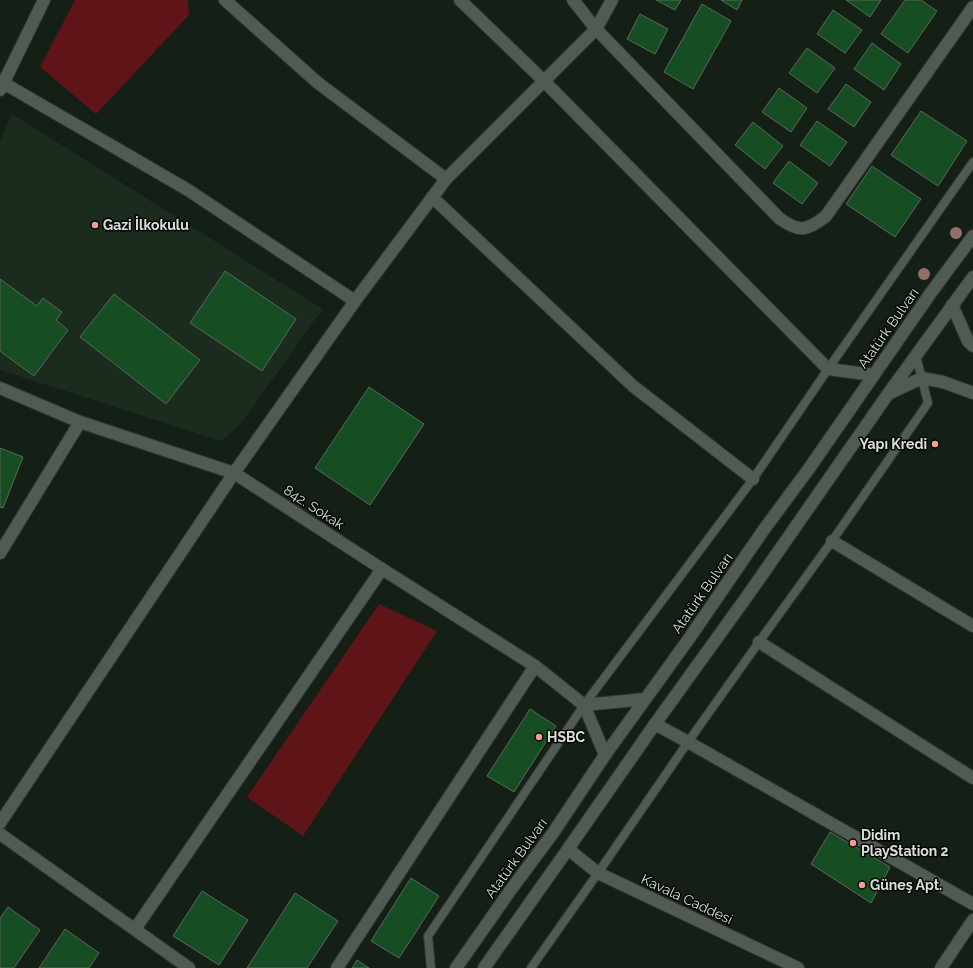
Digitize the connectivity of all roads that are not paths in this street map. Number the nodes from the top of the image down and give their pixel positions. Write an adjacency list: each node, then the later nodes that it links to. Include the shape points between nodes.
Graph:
1 (44, 0): 9 (street)
2 (225, 0): 11 (street, via 318,84)
3 (460, 0): 8 (street)
4 (573, 0): 7 (street)
5 (612, 0): 7 (street)
6 (973, 7): 7 (street, via 826,216 806,228 798,228 779,218)
7 (596, 29): 8 (street)
8 (544, 81): 11 (street); 19 (street)
9 (1, 84): 15 (street, via 188,190)
10 (973, 162): 19 (lane)
11 (446, 179): 12 (street)
12 (432, 197): 15 (street); 27 (street, via 633,386)
13 (973, 236): 20 (street, Atatürk Bulvarı)
14 (973, 277): 16 (street)
15 (355, 301): 26 (street)
16 (952, 305): 17 (street, via 968,341); 18 (street)
17 (973, 346)
18 (916, 356): 21 (lane); 24 (street)
19 (828, 369): 20 (street); 27 (lane)
20 (874, 375): 34 (street, Atatürk Bulvarı)
21 (922, 378): 23 (street, via 943,382); 24 (street); 28 (lane, via 928,403)
22 (0, 388): 25 (street, 842. Sokak)
23 (973, 393)
24 (888, 394): 36 (street)
25 (80, 422): 26 (street, 842. Sokak); 29 (street)
26 (234, 473): 30 (street, 842. Sokak); 40 (street)
27 (753, 479): 35 (lane)
28 (832, 541): 31 (street); 32 (lane)
29 (0, 553)
30 (382, 569): 33 (street, 842. Sokak); 46 (street)
31 (973, 626)
32 (759, 642): 37 (lane); 39 (street)
33 (535, 666): 35 (street, 842. Sokak); 48 (street)
34 (645, 699): 35 (street); 38 (street, Atatürk Bulvarı)
35 (584, 705): 38 (street); 49 (lane, via 428,936)
36 (655, 724): 37 (street); 42 (street)
37 (688, 742): 43 (lane); 44 (street)
38 (605, 755): 50 (street, Atatürk Bulvarı, via 553,833)
39 (973, 778)
40 (0, 824)
41 (0, 834): 46 (street)
42 (568, 849): 43 (street, Kavala Caddesi); 51 (street)
43 (598, 873): 52 (lane); 53 (street, Kavala Caddesi)
44 (973, 904)
45 (973, 920): 54 (street)
46 (135, 929): 47 (street)
47 (189, 968)
48 (337, 968)
49 (431, 968)
50 (456, 968)
51 (484, 968)
52 (531, 968)
53 (798, 968)
54 (941, 968)

